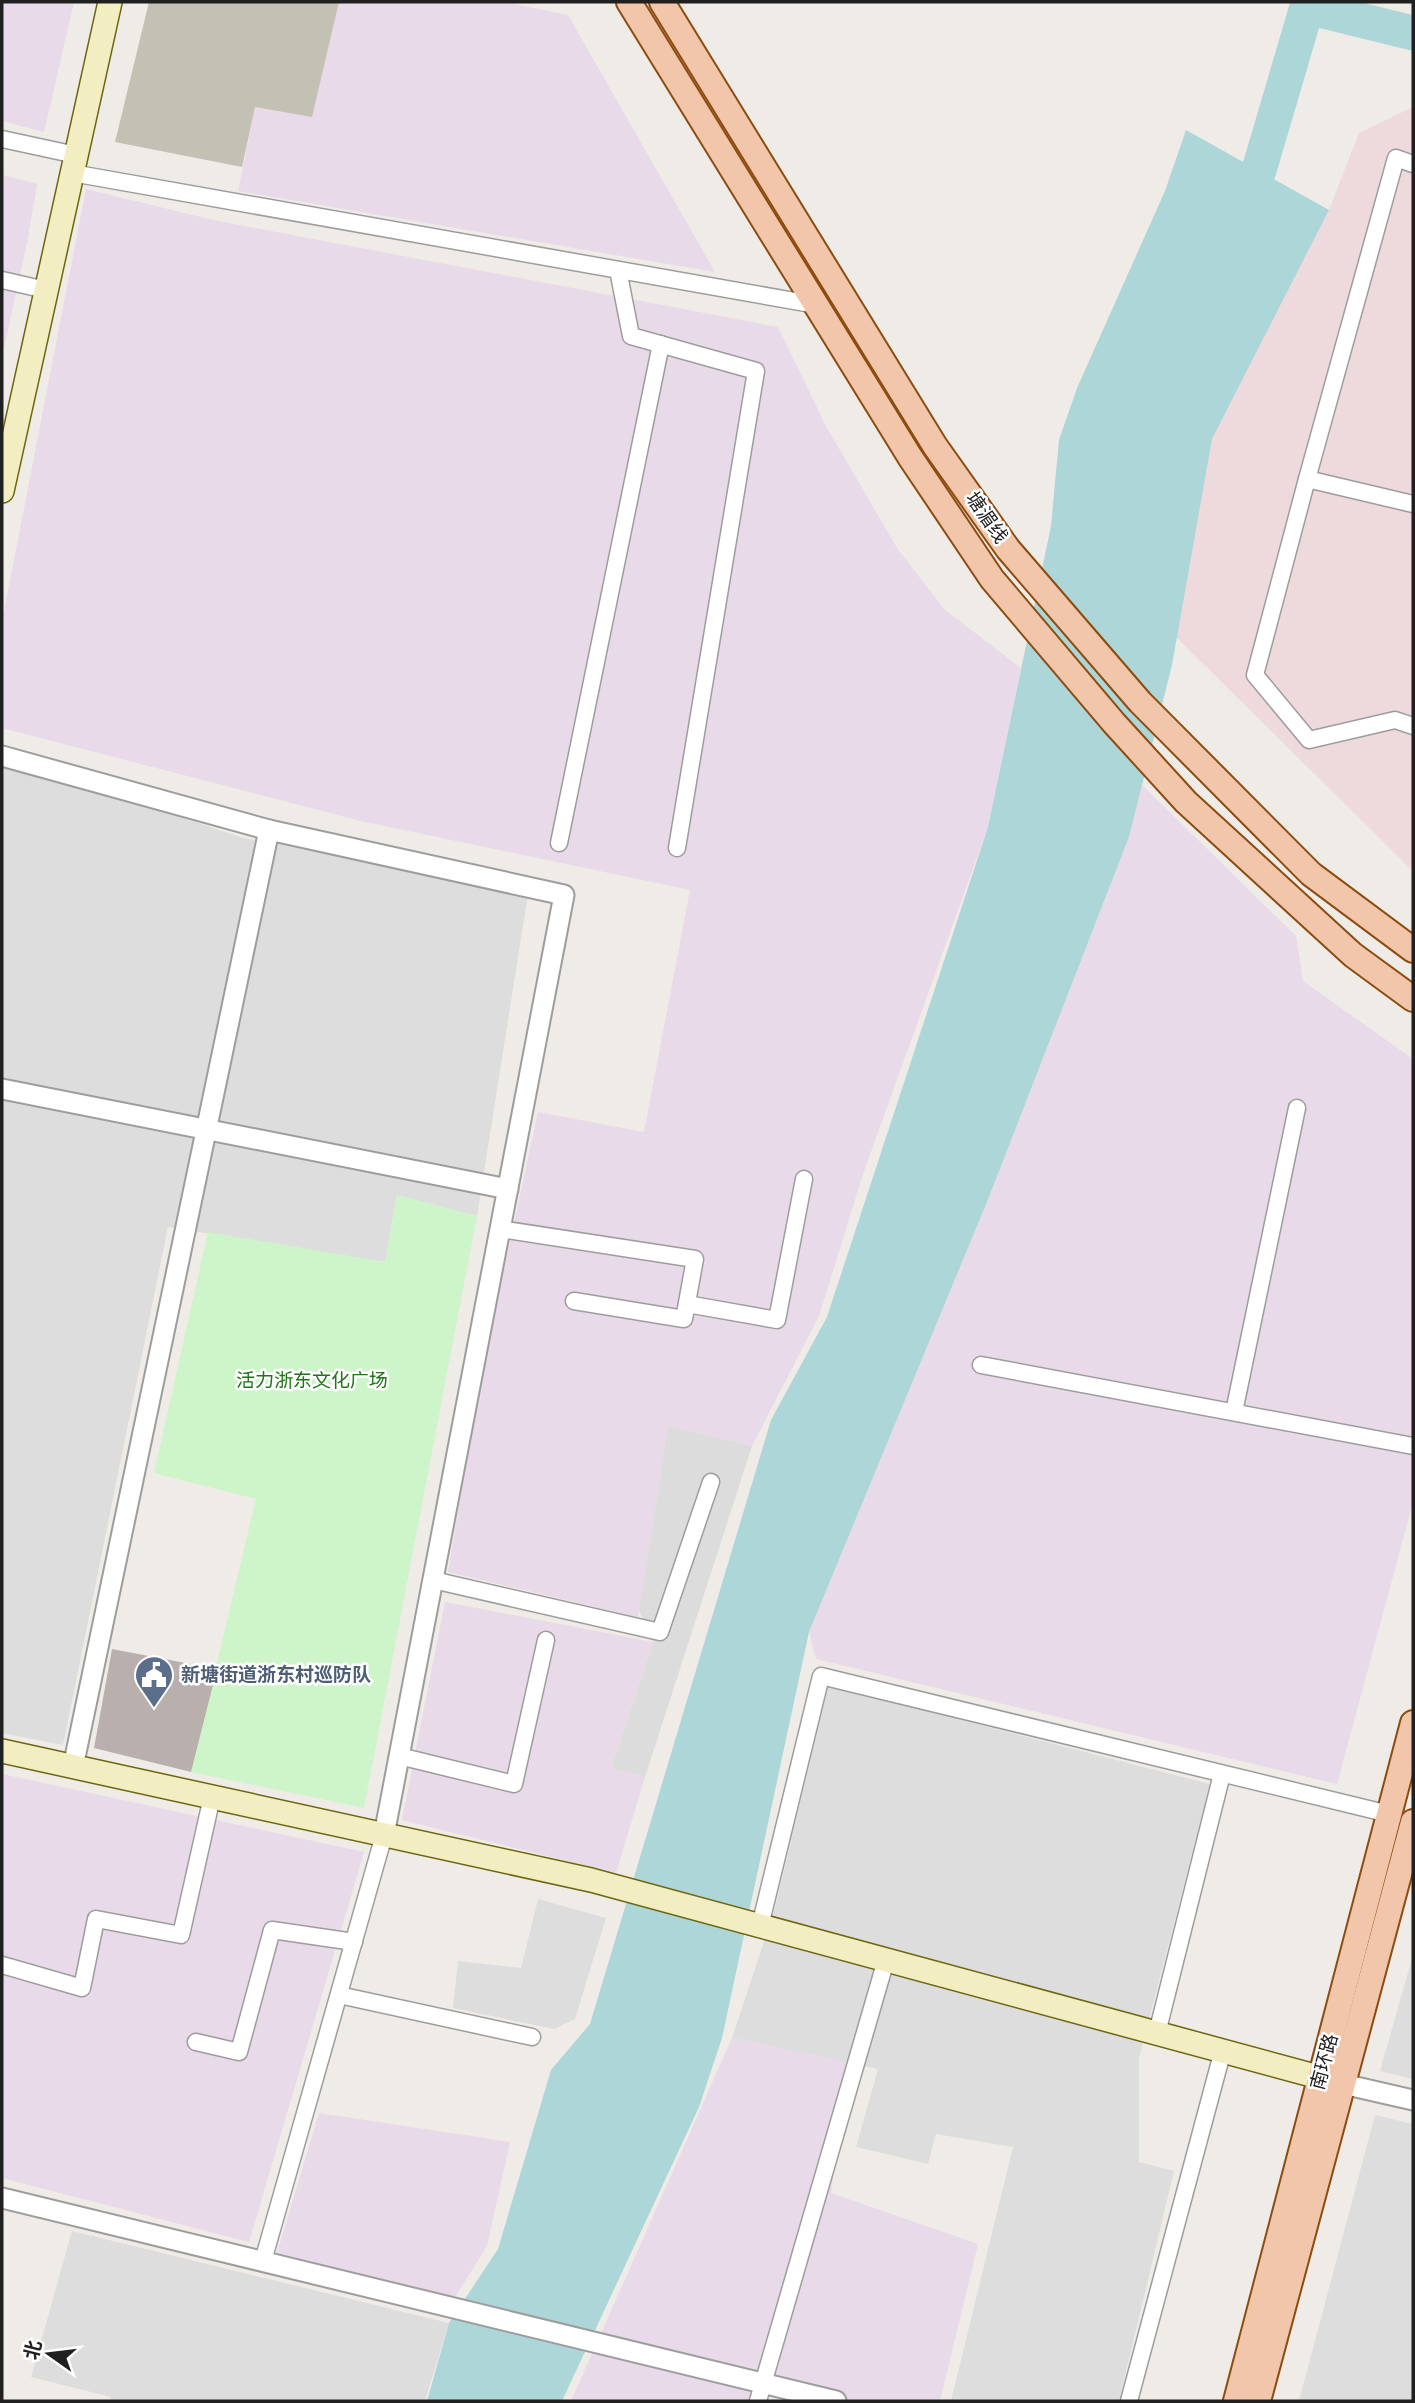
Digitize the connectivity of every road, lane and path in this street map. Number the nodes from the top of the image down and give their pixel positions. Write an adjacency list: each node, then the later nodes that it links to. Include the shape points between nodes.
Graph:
1 (110, 2): 5 (main road)
2 (629, 2): 10 (main road)
3 (662, 2): 20 (main road, 塘湄线, via 935,446 1008,549 1140,702 1311,874)
4 (2, 139): 5 (street)
5 (74, 164): 7 (street); 9 (main road)
6 (1413, 164): 12 (street, via 1396,159)
7 (618, 270): 10 (street); 11 (street, via 631,336)
8 (2, 280): 9 (street)
9 (46, 290): 13 (main road)
10 (817, 305): 21 (main road, via 992,579 1114,723 1186,802 1353,955)
11 (660, 344): 18 (street); 19 (street, via 756,372)
12 (1307, 479): 14 (street); 15 (street, via 1255,675 1309,740 1395,720)
13 (2, 487)
14 (1413, 504)
15 (1413, 726)
16 (2, 756): 17 (street)
17 (269, 830): 24 (street); 26 (street, via 564,895)
18 (559, 843)
19 (677, 848)
20 (1413, 950)
21 (1413, 999)
22 (2, 1088): 24 (street)
23 (1297, 1108): 31 (street)
24 (206, 1130): 26 (street); 39 (street)
25 (804, 1179): 29 (street, via 777,1321)
26 (508, 1189): 27 (street)
27 (500, 1229): 29 (street, via 695,1259); 34 (street)
28 (574, 1301): 29 (street, via 684,1319)
29 (687, 1304)
30 (981, 1365): 31 (street)
31 (1234, 1412): 32 (street)
32 (1413, 1446)
33 (711, 1482): 34 (street, via 660,1632)
34 (433, 1580): 38 (street)
35 (545, 1640): 38 (street, via 514,1784)
36 (1413, 1723): 42 (main road, 南环路)
37 (2, 1751): 39 (main road)
38 (399, 1756): 44 (street)
39 (73, 1767): 41 (main road)
40 (1222, 1774): 42 (street); 45 (street, via 821,1676); 50 (street)
41 (212, 1797): 44 (main road); 48 (street, via 181,1935 96,1919 82,1988)
42 (1390, 1814): 54 (main road, 南环路)
43 (1413, 1822): 54 (main road, 南环路)
44 (384, 1835): 45 (main road, via 591,1880); 46 (street)
45 (760, 1926): 47 (main road)
46 (354, 1942): 49 (street); 52 (street, via 272,1930 239,2052)
47 (886, 1960): 50 (main road); 58 (street)
48 (2, 1965)
49 (339, 1994): 51 (street); 57 (street)
50 (1157, 2033): 53 (main road)
51 (531, 2037)
52 (196, 2042)
53 (1223, 2050): 54 (main road); 60 (street)
54 (1332, 2080): 55 (street); 61 (main road, 南环路); 62 (main road, 南环路)
55 (1413, 2100)
56 (2, 2198): 57 (street)
57 (263, 2261): 58 (street)
58 (761, 2392): 59 (street)
59 (836, 2401)
60 (1129, 2401)
61 (1236, 2401)
62 (1258, 2401)

